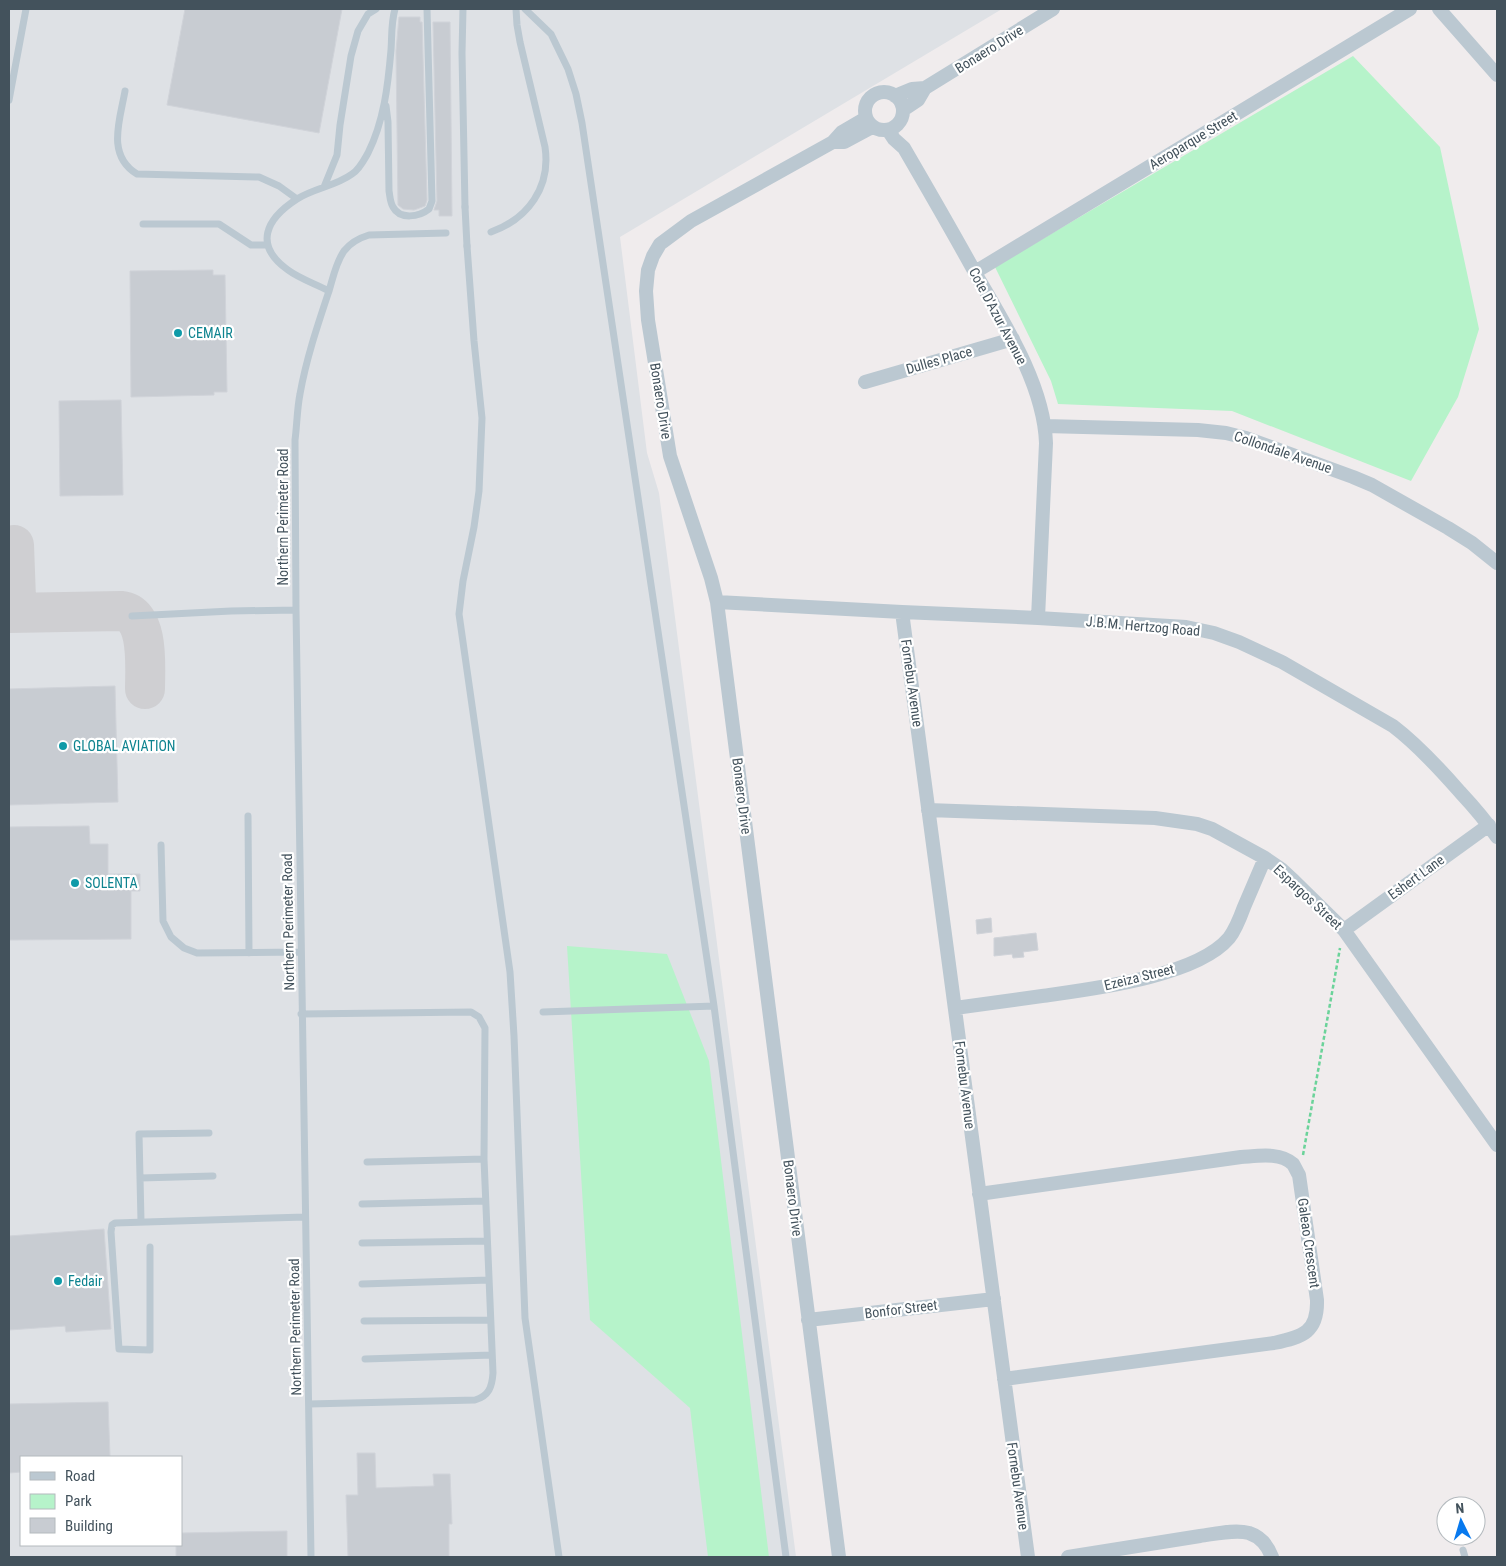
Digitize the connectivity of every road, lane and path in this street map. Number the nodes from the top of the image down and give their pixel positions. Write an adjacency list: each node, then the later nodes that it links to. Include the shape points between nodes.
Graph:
1 (26, 9): 15 (lane)
2 (376, 9): 20 (lane, via 368,14 358,31 351,56 337,155)
3 (395, 9): 16 (lane)
4 (428, 9): 16 (lane, via 432,202 429,209 420,214 407,216 398,213 391,202)
5 (463, 9): 76 (lane, bridge, via 466,246 482,418 479,491 458,614 510,972 525,1318)
6 (516, 9): 23 (lane, via 516,25 545,147 546,171 536,198 527,209 504,227)
7 (525, 9): 46 (lane, via 551,34 576,94)
8 (1053, 9): 12 (street, Bonaero Drive)
9 (1410, 9): 26 (street, Aeroparque Street)
10 (1438, 9): 11 (street)
11 (1497, 75)
12 (925, 88): 14 (street, Bonaero Drive); 17 (street, Bonaero Drive, via 918,100)
13 (125, 90): 21 (lane, via 117,145 129,170 137,174 259,177)
14 (896, 96): 17 (street); 18 (street, via 877,93 869,99 865,108)
15 (9, 100)
16 (385, 100): 20 (lane, via 376,134 355,173)
17 (904, 110): 19 (street, via 902,118)
18 (869, 122): 19 (street, via 880,130); 32 (street, Bonaero Drive, via 844,142 833,142 673,233 660,244 648,270 648,320 670,456)
19 (893, 127): 26 (street, Cote D'Azur Avenue, via 904,134 904,148)
20 (324, 187): 21 (lane)
21 (297, 199): 25 (lane, via 271,223 267,232)
22 (143, 224): 25 (lane, via 219,224 251,245)
23 (491, 232)
24 (446, 233): 27 (lane, Northern Perimeter Road, via 369,235 358,239 347,248 336,266)
25 (268, 244): 27 (lane, via 278,262 289,271)
26 (975, 272): 28 (street, Cote D'Azur Avenue)
27 (329, 291): 33 (lane, Northern Perimeter Road, via 313,341 297,415)
28 (1013, 339): 29 (street, Dulles Place); 30 (street, Cote D'Azur Avenue)
29 (865, 382)
30 (1045, 426): 31 (street, Collondale Avenue, via 1198,430 1246,438 1372,485 1448,528); 36 (street, Cote D'Azur Avenue)
31 (1497, 562)
32 (717, 602): 34 (street, J.B.M. Hertzog Road); 69 (street, Bonaero Drive)
33 (296, 610): 35 (lane); 45 (lane, Northern Perimeter Road)
34 (902, 612): 36 (street, J.B.M. Hertzog Road); 37 (street, Fornebu Avenue)
35 (132, 616)
36 (1038, 618): 39 (street, J.B.M. Hertzog Road, via 1186,627 1240,642 1282,662 1393,726 1436,764)
37 (928, 810): 42 (street, Espargos Street, via 1178,820 1212,829); 47 (street, Fornebu Avenue)
38 (248, 816): 44 (lane)
39 (1489, 825): 40 (street, J.B.M. Hertzog Road); 43 (street, Eshert Lane)
40 (1497, 836)
41 (161, 845): 44 (lane, via 163,921 171,937 184,948 197,953)
42 (1265, 858): 43 (street, Espargos Street, via 1281,869); 47 (street, Ezeiza Street, via 1236,928 1220,946 1204,957 1153,976 1102,987)
43 (1344, 930): 51 (street, Espargos Street); 54 (path)
44 (249, 952): 45 (lane)
45 (301, 952): 49 (lane, Northern Perimeter Road)
46 (714, 1006): 48 (lane); 77 (lane)
47 (955, 1008): 57 (street, Fornebu Avenue)
48 (543, 1012)
49 (302, 1014): 52 (lane, via 471,1012 479,1017 485,1028); 60 (lane, Northern Perimeter Road)
50 (209, 1133): 56 (lane, via 139,1134)
51 (1497, 1145)
52 (484, 1159): 53 (lane); 58 (lane)
53 (367, 1162)
54 (1299, 1175): 57 (street, via 1293,1164 1283,1158 1242,1157); 73 (street, Galeao Crescent, via 1318,1314 1309,1330 1292,1340 1274,1343)
55 (213, 1176): 56 (lane)
56 (140, 1178): 61 (lane)
57 (978, 1194): 67 (street, Fornebu Avenue)
58 (486, 1201): 59 (lane); 62 (lane)
59 (362, 1204)
60 (305, 1217): 61 (lane); 74 (lane, Northern Perimeter Road)
61 (141, 1221): 64 (lane, via 112,1225 119,1349 150,1350)
62 (487, 1241): 63 (lane); 65 (lane)
63 (362, 1243)
64 (150, 1247)
65 (489, 1280): 66 (lane); 68 (lane)
66 (362, 1284)
67 (994, 1299): 69 (street, Bonfor Street); 73 (street, Fornebu Avenue)
68 (490, 1320): 70 (lane); 71 (lane)
69 (808, 1320): 78 (street, Bonaero Drive)
70 (364, 1321)
71 (492, 1355): 72 (lane); 74 (lane, via 491,1387 486,1396 474,1400)
72 (365, 1358)
73 (1004, 1379): 79 (street, Fornebu Avenue)
74 (309, 1404): 75 (lane, Northern Perimeter Road)
75 (311, 1557)
76 (559, 1557)
77 (786, 1557)
78 (839, 1557)
79 (1028, 1557)
80 (1068, 1557): 81 (street, via 1234,1532 1259,1537)
81 (1272, 1557)

